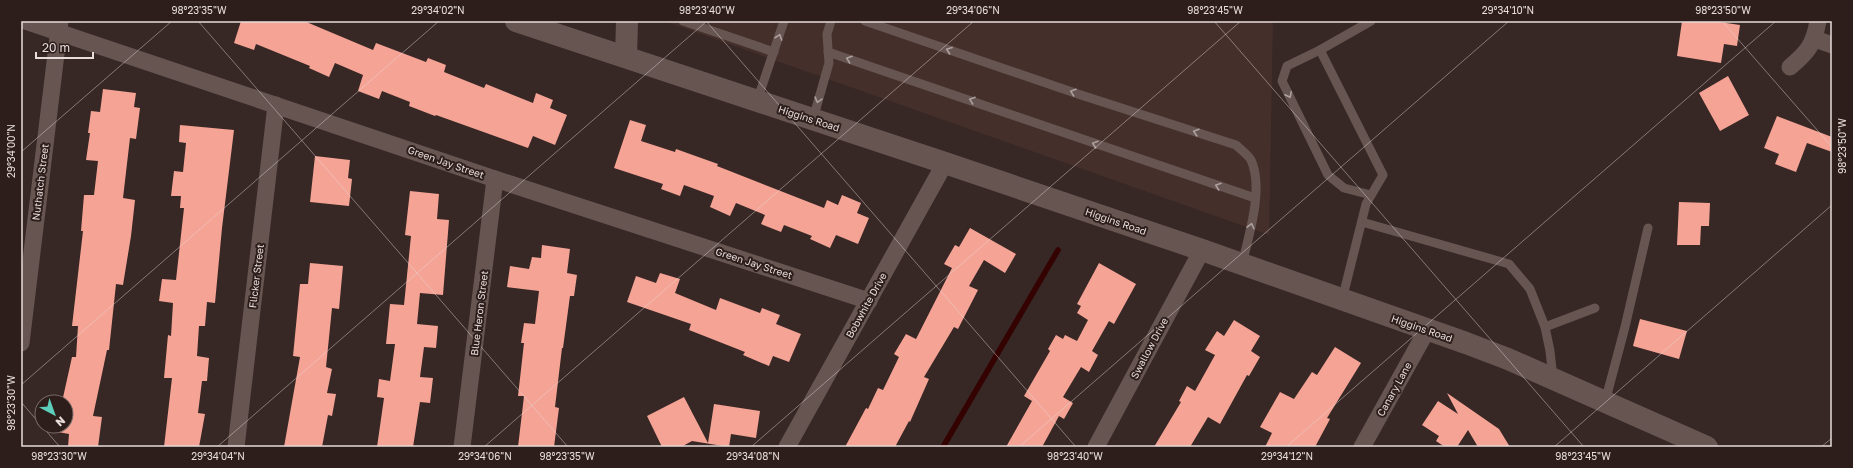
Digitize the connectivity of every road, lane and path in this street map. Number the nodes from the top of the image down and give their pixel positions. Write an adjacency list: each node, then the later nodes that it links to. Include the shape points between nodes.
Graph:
1 (25, 21): 10 (street, Green Jay Street)
2 (516, 21): 16 (street, Higgins Road)
3 (627, 21): 16 (street)
4 (683, 21): 14 (lane)
5 (784, 21): 14 (lane, one-way to 5)
6 (832, 21): 15 (lane, via 827,34)
7 (865, 21): 24 (lane, one-way to 7, via 1256,182 1251,160 1236,144)
8 (1371, 21): 13 (lane)
9 (1818, 21): 11 (street)
10 (59, 26): 19 (street, Green Jay Street); 34 (street, Nuthatch Street)
11 (1815, 39): 12 (street); 17 (street, via 1805,54)
12 (1832, 45)
13 (1320, 50): 23 (lane, via 1383,175); 23 (lane, one-way to 23, via 1287,66 1282,81 1328,175 1344,188)
14 (774, 52): 18 (lane)
15 (828, 52): 20 (lane, one-way to 20, via 829,63); 24 (lane, one-way to 15)
16 (626, 58): 18 (street, Higgins Road)
17 (1790, 67)
18 (757, 101): 20 (street, Higgins Road)
19 (276, 105): 22 (street, Green Jay Street); 37 (street, Flicker Street)
20 (813, 119): 21 (street, Higgins Road)
21 (945, 163): 27 (street, Higgins Road); 30 (street, Bobwhite Drive)
22 (495, 179): 30 (street, Green Jay Street); 38 (street, Blue Heron Street)
23 (1371, 195): 25 (lane)
24 (1255, 198): 28 (lane, one-way to 24)
25 (1362, 222): 29 (lane); 32 (lane, via 1509,264 1530,289)
26 (1648, 228): 36 (lane)
27 (1202, 250): 28 (street, Higgins Road); 40 (street, Swallow Drive)
28 (1242, 264): 29 (street, Higgins Road)
29 (1342, 300): 33 (street, Higgins Road)
30 (869, 301): 39 (street, Bobwhite Drive)
31 (1595, 308): 32 (lane)
32 (1545, 327): 35 (lane)
33 (1427, 330): 35 (street, Higgins Road); 41 (street, Canary Lane)
34 (21, 343)
35 (1553, 379): 36 (street, Higgins Road)
36 (1605, 402): 42 (street, Higgins Road)
37 (236, 447)
38 (462, 447)
39 (787, 447)
40 (1096, 447)
41 (1362, 447)
42 (1706, 447)

